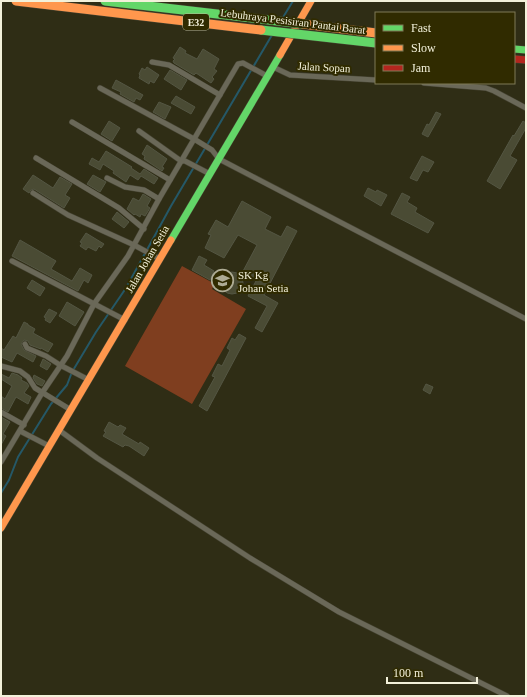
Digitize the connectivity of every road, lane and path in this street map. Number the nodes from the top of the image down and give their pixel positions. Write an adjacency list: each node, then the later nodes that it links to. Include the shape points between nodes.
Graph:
1 (16, 1): 5 (main road, Lebuhraya Pesisiran Pantai Barat / E32, bridge)
2 (105, 1): 4 (main road, Lebuhraya Pesisiran Pantai Barat / E32, bridge)
3 (311, 1): 11 (main road, Jalan Johan Setia)
4 (375, 33)
5 (375, 43)
6 (515, 49): 7 (main road)
7 (526, 50)
8 (515, 59): 9 (main road)
9 (526, 60)
10 (152, 62): 16 (street, via 169,65)
11 (273, 67): 12 (main road, Jalan Johan Setia); 13 (street, Jalan Sopan, via 290,75)
12 (268, 76): 16 (street, via 241,63 237,65); 22 (main road, Jalan Johan Setia)
13 (375, 80)
14 (433, 84): 17 (street, via 490,90)
15 (100, 88): 20 (street)
16 (220, 95): 20 (street)
17 (526, 108)
18 (72, 122): 26 (street)
19 (139, 131): 23 (street)
20 (196, 140): 22 (street, via 212,150); 23 (street)
21 (36, 158): 29 (street, via 119,208)
22 (219, 159): 24 (main road, Jalan Johan Setia); 34 (street)
23 (183, 161): 24 (street); 26 (street)
24 (210, 174): 31 (main road, Jalan Johan Setia)
25 (107, 178): 28 (street, via 125,187 144,190)
26 (170, 180): 28 (street)
27 (33, 194): 30 (street, via 68,215)
28 (159, 199): 29 (street)
29 (144, 229): 30 (street)
30 (136, 246): 31 (street); 33 (street)
31 (157, 258): 35 (main road, Jalan Johan Setia)
32 (12, 261): 33 (street)
33 (96, 305): 35 (street); 38 (street)
34 (526, 318)
35 (125, 320): 39 (main road, Jalan Johan Setia)
36 (25, 344): 38 (street)
37 (1, 366): 40 (street, via 20,371)
38 (62, 366): 39 (street); 40 (street)
39 (86, 378): 41 (main road, Jalan Johan Setia)
40 (44, 394): 41 (street); 43 (street)
41 (68, 408): 44 (main road, Jalan Johan Setia)
42 (1, 412): 43 (street)
43 (24, 425): 45 (street)
44 (59, 430): 46 (main road, Jalan Johan Setia); 50 (street, via 97,458 250,558 339,612)
45 (22, 432): 46 (street); 47 (street)
46 (46, 445): 49 (main road, Jalan Johan Setia)
47 (3, 454): 48 (street)
48 (1, 462)
49 (1, 528)
50 (507, 696)

